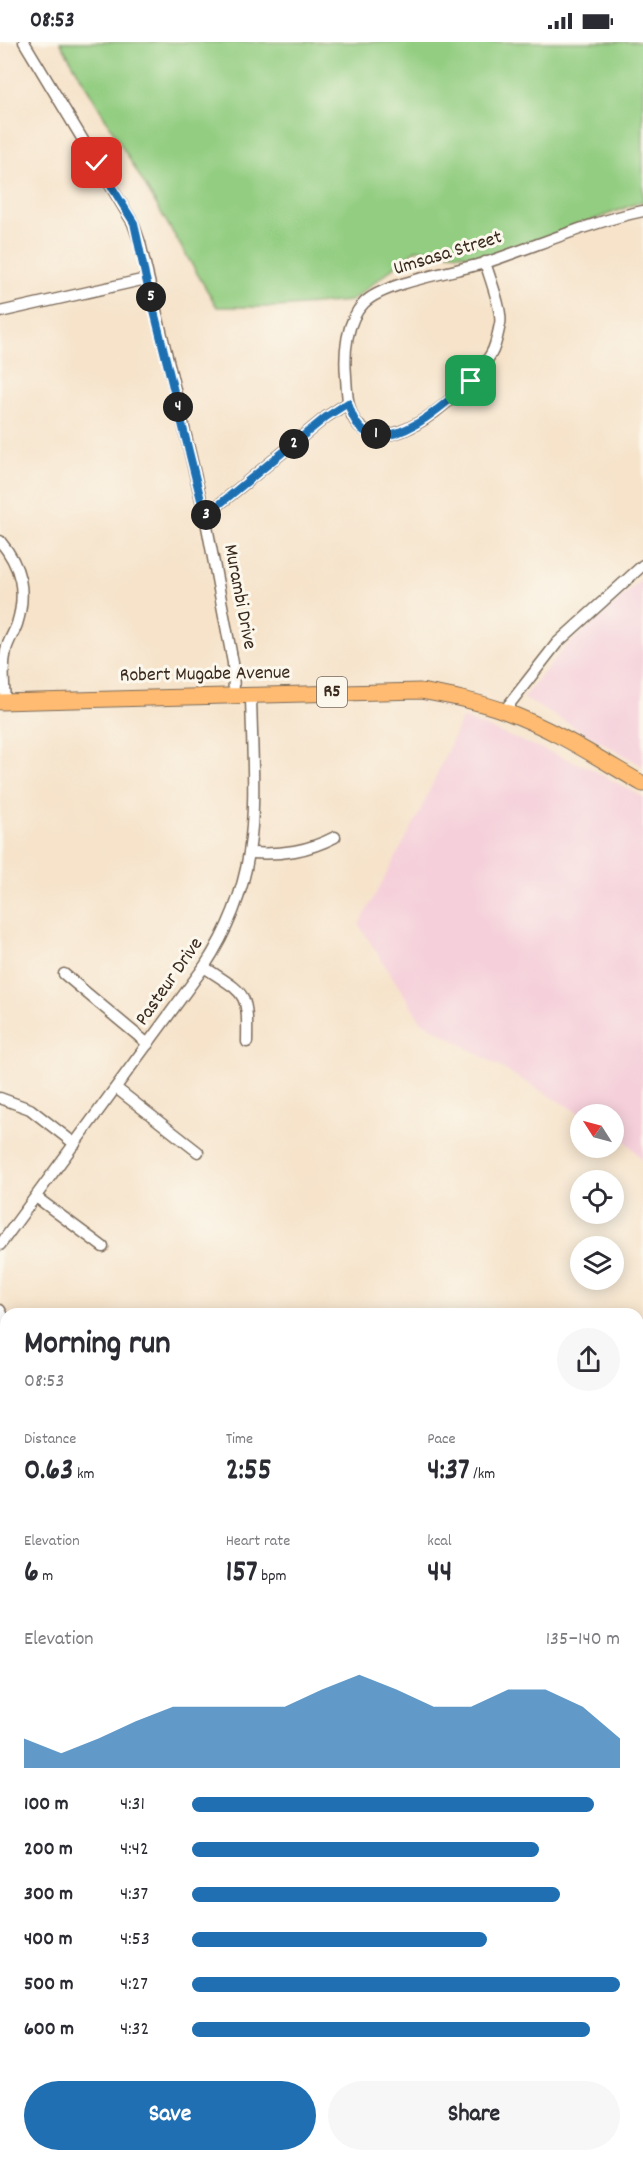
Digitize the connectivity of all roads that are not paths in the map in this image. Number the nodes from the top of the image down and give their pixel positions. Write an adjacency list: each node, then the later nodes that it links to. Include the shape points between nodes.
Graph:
1 (24, 42): 4 (street, Murambi Drive, via 134,223)
2 (643, 211): 3 (street, Umsasa Street)
3 (485, 262): 6 (street, Umsasa Street, via 417,279 364,303 348,334); 6 (street, via 501,320 492,352 471,381 432,414 397,433 364,431)
4 (146, 279): 5 (street); 7 (street, Murambi Drive)
5 (0, 312)
6 (348, 403): 7 (street)
7 (205, 516): 10 (street, Murambi Drive, via 233,663)
8 (0, 541): 12 (street, via 13,556 22,581 17,624 3,666)
9 (643, 565): 13 (street, via 557,642)
10 (234, 695): 11 (highway, Robert Mugabe Avenue / R5); 12 (highway, Robert Mugabe Avenue / R5)
11 (251, 696): 13 (highway, Robert Mugabe Avenue / R5, via 420,691); 16 (street, Pasteur Drive)
12 (2, 701)
13 (504, 711): 14 (highway, Robert Mugabe Avenue / R5, via 586,750)
14 (643, 784)
15 (335, 837): 16 (street, via 280,855)
16 (251, 853): 17 (street, Pasteur Drive, via 237,905)
17 (204, 967): 19 (street, via 238,989 248,1004); 20 (street, Pasteur Drive)
18 (64, 974): 20 (street)
19 (247, 1042)
20 (148, 1044): 21 (street, Pasteur Drive)
21 (116, 1088): 23 (street, Pasteur Drive); 24 (street)
22 (0, 1098): 23 (street, via 30,1109)
23 (75, 1144): 25 (street, Pasteur Drive)
24 (198, 1152)
25 (36, 1197): 26 (street, Pasteur Drive); 27 (street)
26 (0, 1245)
27 (103, 1247)

